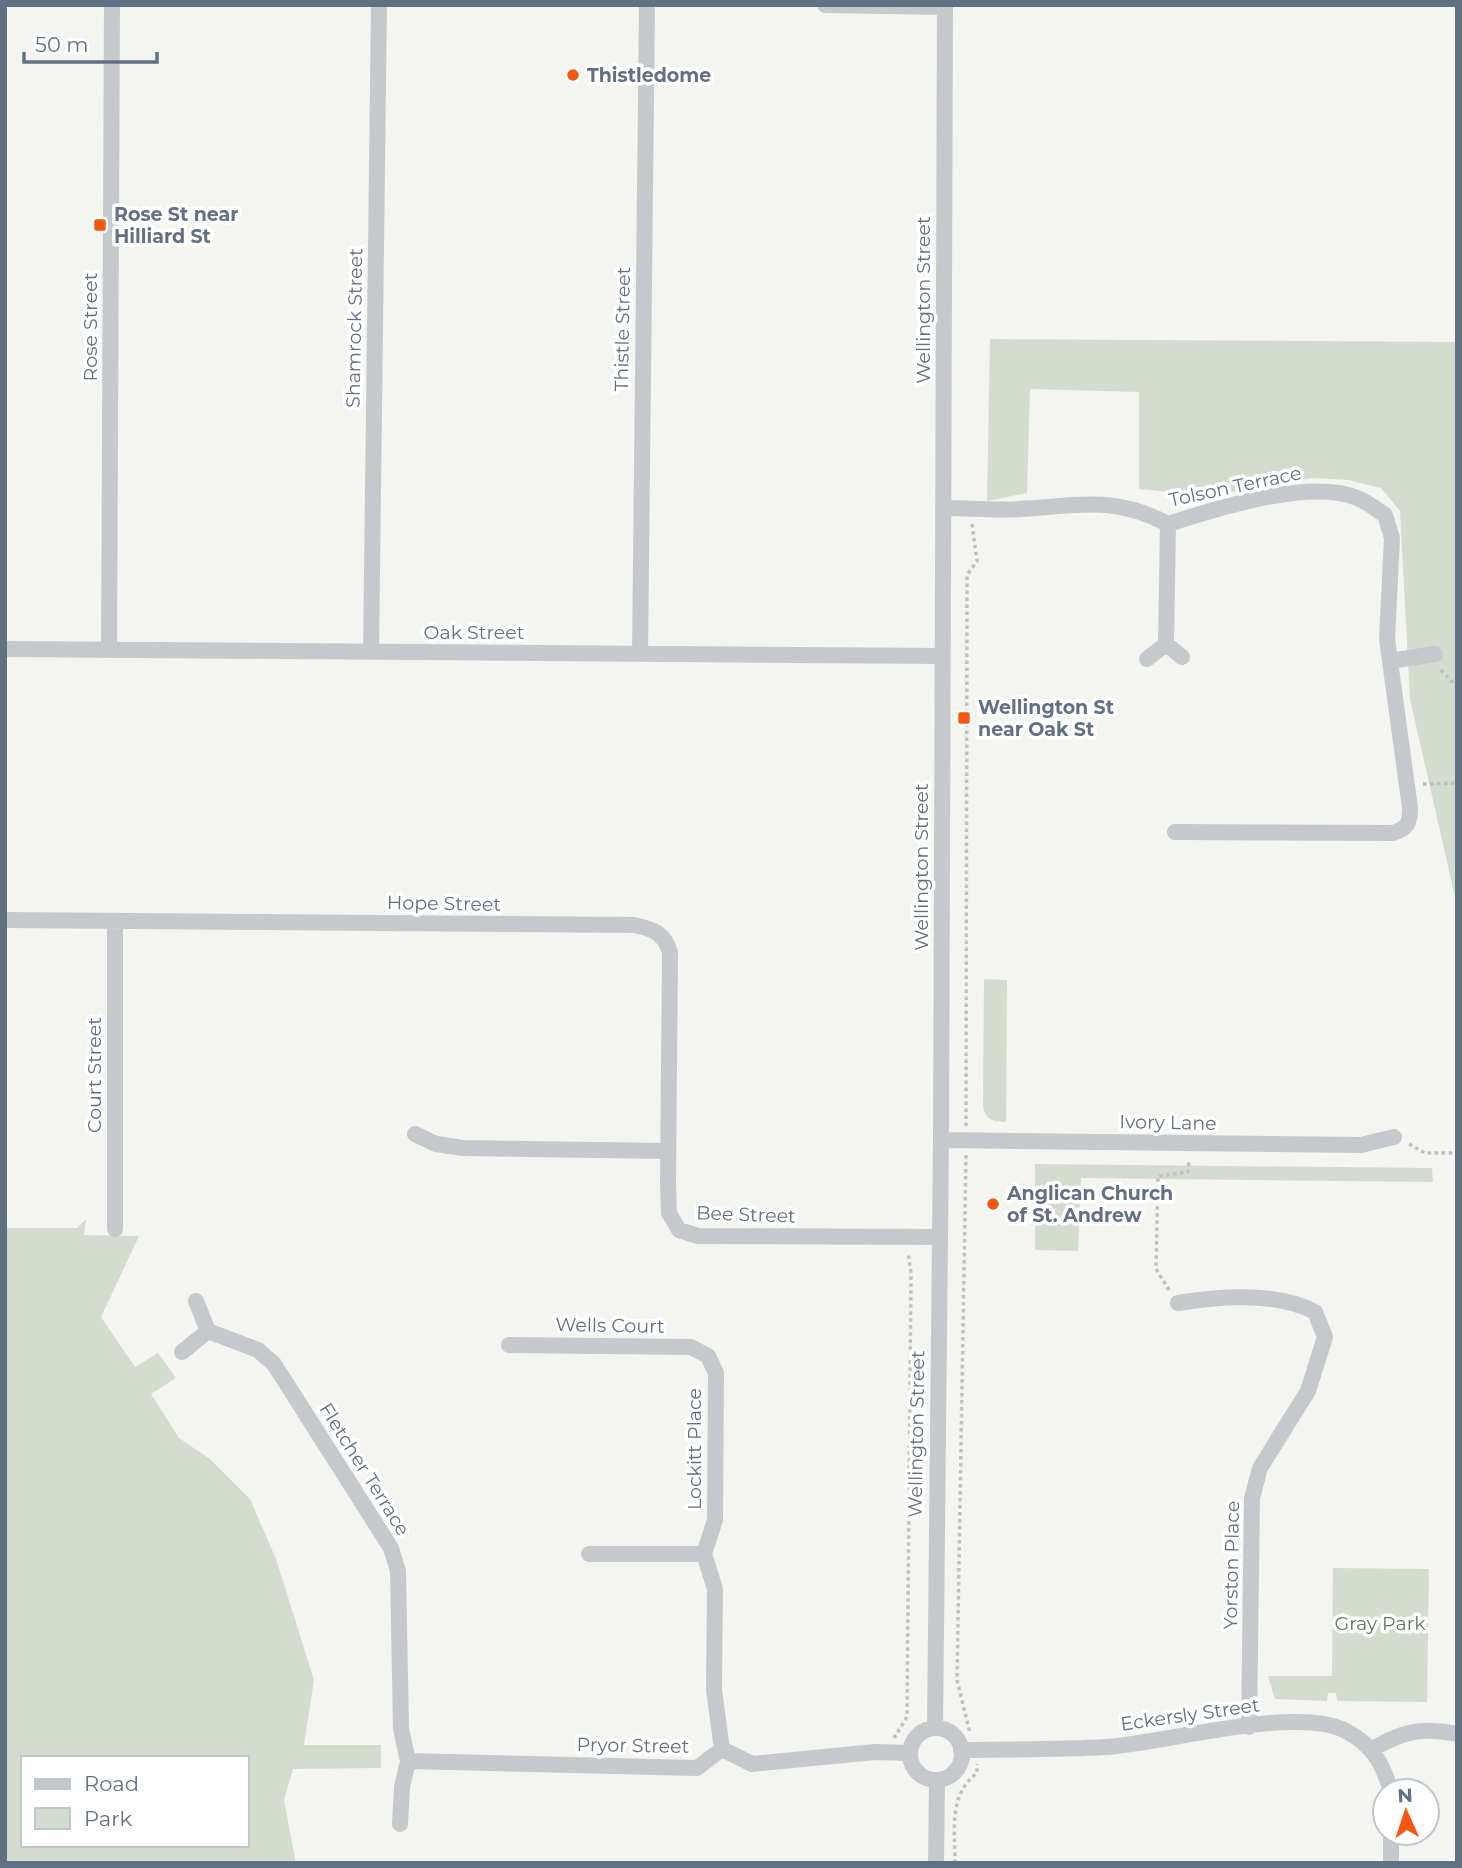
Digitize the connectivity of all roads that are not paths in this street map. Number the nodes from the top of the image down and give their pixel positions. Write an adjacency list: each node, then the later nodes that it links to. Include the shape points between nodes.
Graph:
1 (112, 5): 10 (street, Rose Street)
2 (379, 5): 11 (street, Shamrock Street)
3 (647, 5): 12 (street, Thistle Street)
4 (825, 5): 5 (street)
5 (945, 6): 6 (street, Wellington Street)
6 (944, 508): 7 (street, Tolson Terrace, via 1019,509 1079,502 1140,509); 14 (street, Wellington Street)
7 (1168, 524): 8 (street); 17 (street, Tolson Terrace, via 1304,491 1356,497 1385,515 1392,538 1387,625)
8 (1166, 644): 15 (street); 16 (street)
9 (5, 649): 10 (street, Oak Street)
10 (109, 650): 11 (street, Oak Street)
11 (371, 652): 12 (street, Oak Street)
12 (640, 654): 14 (street, Oak Street)
13 (1431, 655): 17 (street)
14 (942, 656): 23 (street, Wellington Street)
15 (1182, 657)
16 (1147, 659)
17 (1390, 661): 18 (street, Tolson Terrace, via 1410,819 1404,830 1393,834)
18 (1175, 832)
19 (5, 920): 20 (street, Hope Street)
20 (115, 921): 24 (street, Hope Street, via 651,928 664,938 670,954); 25 (street, Court Street)
21 (415, 1134): 24 (street, via 436,1144 463,1148)
22 (1394, 1137): 23 (street, Ivory Lane, via 1361,1145)
23 (941, 1140): 26 (street, Wellington Street)
24 (668, 1151): 26 (street, Bee Street, via 669,1213 685,1233)
25 (115, 1229)
26 (939, 1237): 36 (street, Wellington Street)
27 (196, 1301): 29 (street)
28 (1178, 1303): 35 (street, Yorston Place, via 1208,1298 1296,1302 1315,1312 1325,1337 1308,1391 1260,1468 1252,1498)
29 (208, 1331): 31 (street); 42 (street, Fletcher Terrace, via 257,1350 274,1364 391,1548 398,1571 401,1729)
30 (509, 1345): 32 (street, Wells Court, via 691,1347)
31 (182, 1352)
32 (708, 1356): 34 (street, Lockitt Place, via 716,1373 715,1520)
33 (589, 1554): 34 (street)
34 (704, 1554): 38 (street, via 715,1589 714,1690)
35 (1249, 1727): 39 (street, Eckersly Street, via 1288,1721 1321,1724 1343,1730); 40 (street, Eckersly Street, via 1107,1747)
36 (935, 1728): 40 (street, via 952,1734); 41 (street, via 918,1736)
37 (1457, 1734): 39 (street, via 1429,1728 1396,1735)
38 (722, 1749): 41 (street, via 752,1764); 42 (street, Pryor Street, via 697,1768)
39 (1372, 1749): 43 (street)
40 (969, 1750): 44 (street, via 956,1770)
41 (910, 1753): 44 (street, via 917,1772)
42 (408, 1761): 45 (street)
43 (1386, 1777)
44 (937, 1780): 46 (street)
45 (400, 1824)
46 (936, 1863)

